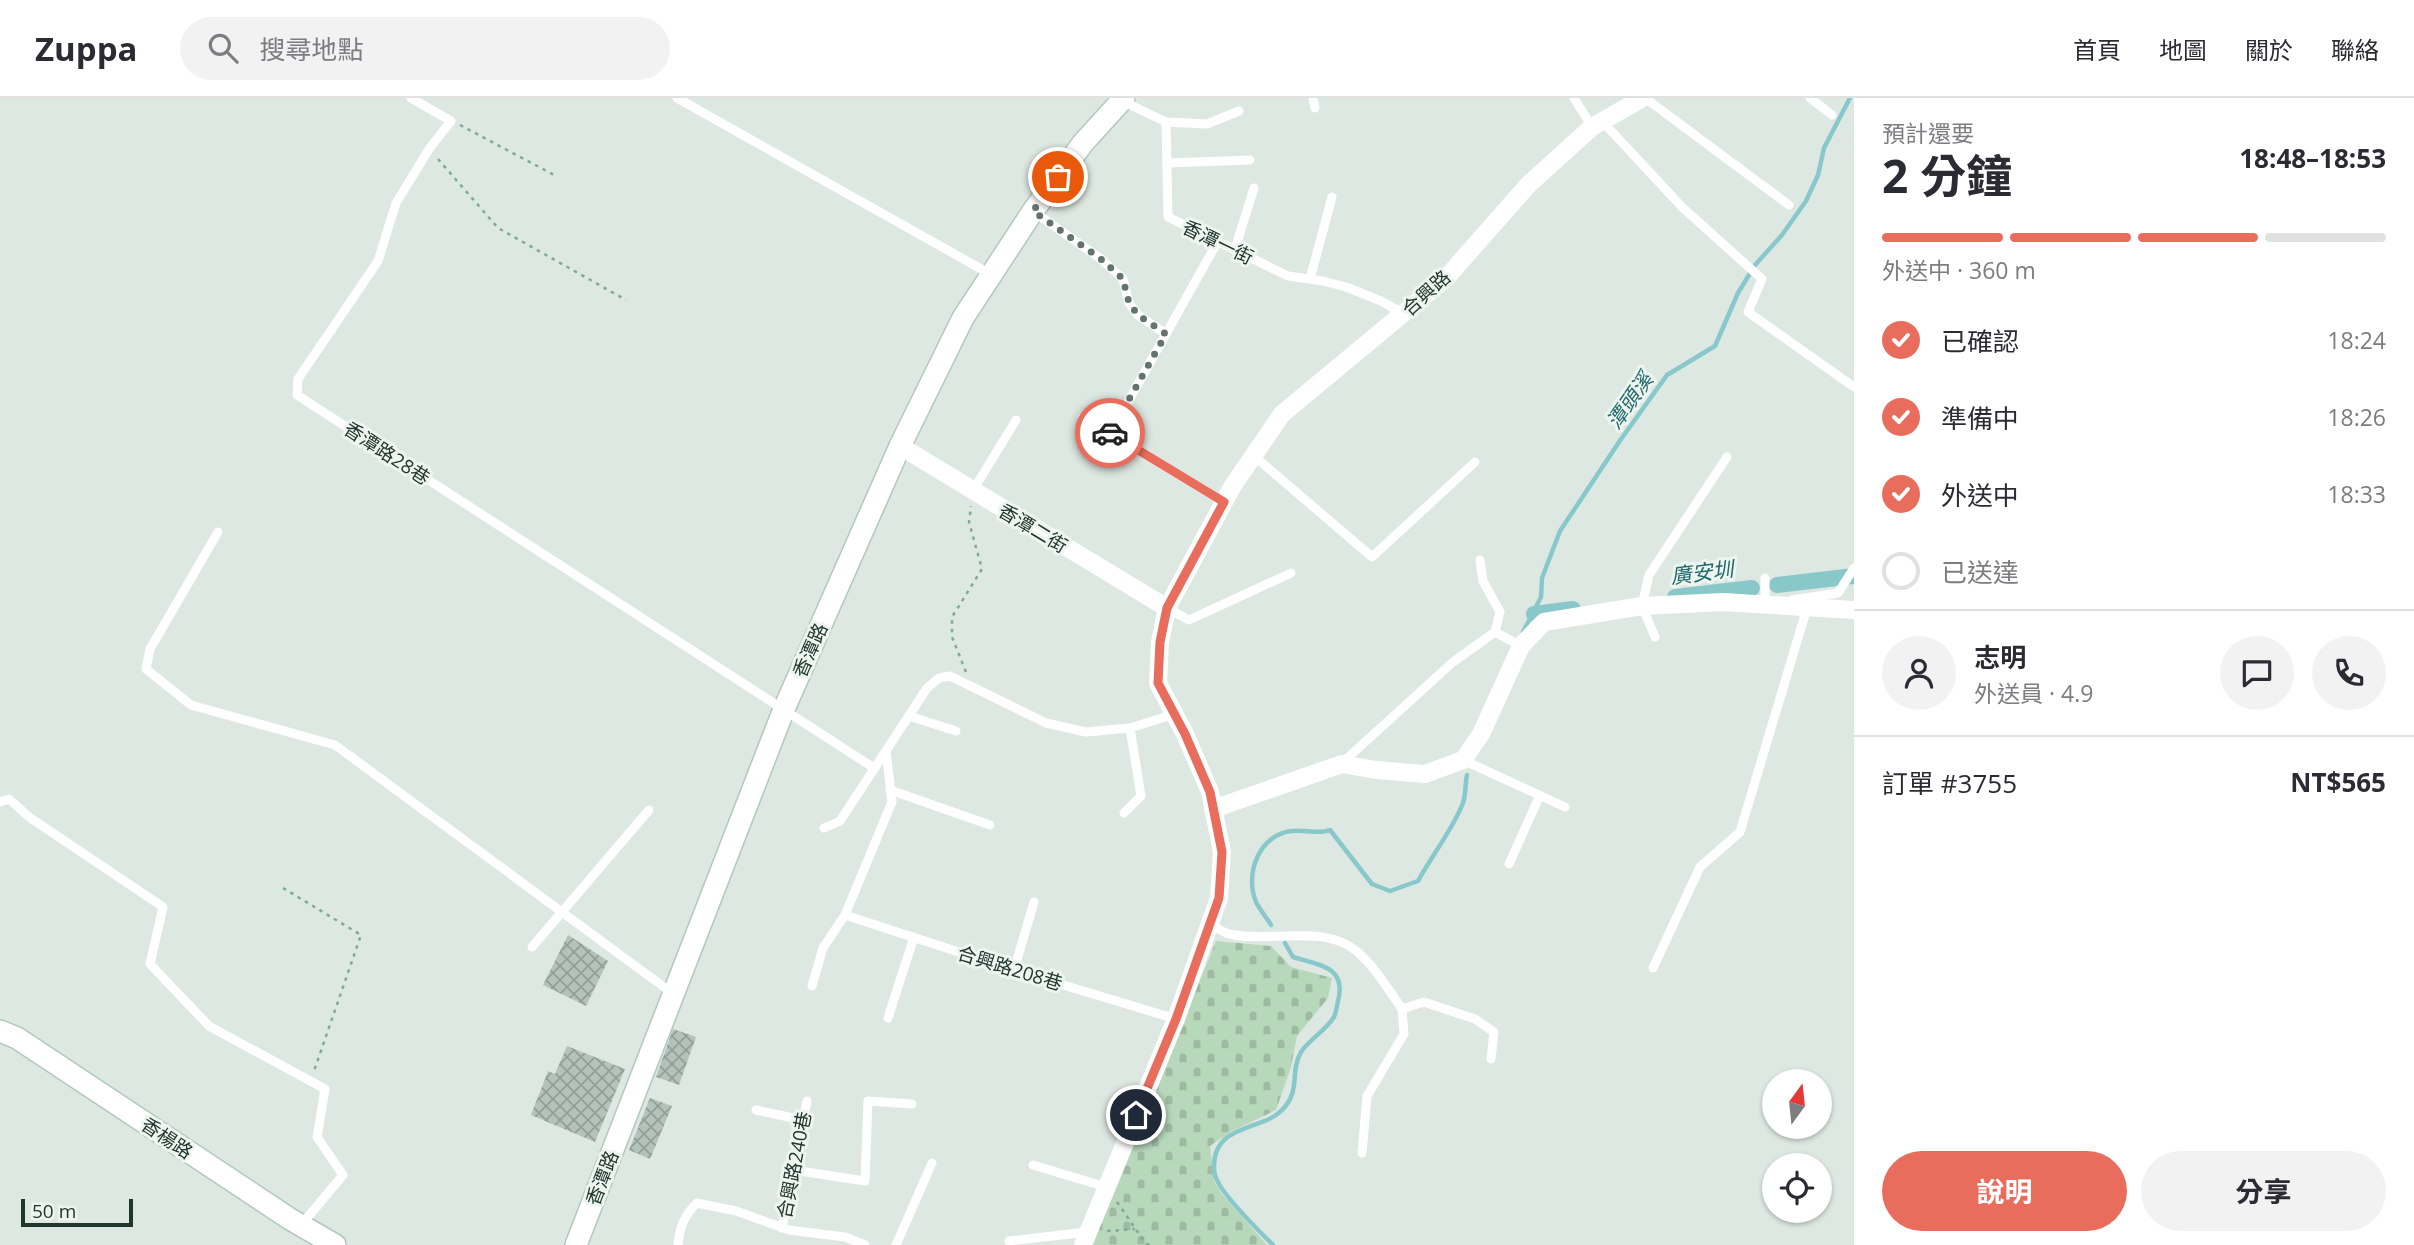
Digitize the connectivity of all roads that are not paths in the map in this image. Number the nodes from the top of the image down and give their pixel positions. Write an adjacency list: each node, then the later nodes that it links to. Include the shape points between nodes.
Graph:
1 (411, 98): 48 (lane, 香潭路28巷, via 451,121 396,203 378,261 298,379 297,395)
2 (677, 98): 21 (lane)
3 (1313, 98): 8 (lane)
4 (1574, 98): 12 (lane)
5 (1644, 98): 12 (street, 合興路); 17 (lane)
6 (1810, 98): 10 (lane)
7 (1120, 99): 11 (lane); 18 (street, 香潭路)
8 (1315, 108)
9 (1240, 111): 11 (lane, via 1207,124)
10 (1832, 115)
11 (1166, 122): 14 (lane, 香潭一街)
12 (1597, 124): 23 (street, 合興路, via 1529,184 1447,277); 25 (lane, via 1762,279 1748,312)
13 (1250, 160): 14 (lane)
14 (1169, 163): 19 (lane, 香潭一街, via 1168,217)
15 (1254, 188): 20 (lane)
16 (1332, 197): 22 (lane)
17 (1789, 205)
18 (1033, 211): 21 (street, 香潭路); 24 (lane, via 1123,279 1129,303 1138,315)
19 (1218, 241): 20 (lane, 香潭一街); 24 (lane)
20 (1235, 249): 22 (lane, 香潭一街, via 1288,276)
21 (991, 275): 29 (street, 香潭路, via 963,318)
22 (1310, 279): 23 (lane, 香潭一街, via 1346,287)
23 (1404, 314): 30 (street, 合興路, via 1282,414)
24 (1166, 334): 28 (lane)
25 (1854, 387)
26 (1082, 417): 28 (lane)
27 (1016, 420): 33 (lane)
28 (1110, 434): 34 (lane)
29 (900, 446): 33 (street, 香潭二街); 48 (street, 香潭路)
30 (1254, 456): 32 (lane, via 1372,557); 34 (street, 合興路)
31 (1727, 457): 41 (lane, via 1649,575)
32 (1475, 462)
33 (972, 492): 42 (street, 香潭二街)
34 (1224, 502): 42 (street, 合興路)
35 (218, 532): 68 (lane, via 150,649 146,669 191,705 335,746)
36 (1480, 560): 45 (lane, via 1483,581 1500,612)
37 (1854, 568): 40 (lane, via 1838,593)
38 (1291, 573): 42 (lane, via 1189,620)
39 (1765, 578): 40 (lane)
40 (1765, 605): 41 (street); 43 (street)
41 (1642, 606): 46 (lane); 47 (street, via 1544,622)
42 (1167, 608): 49 (street, 合興路, via 1158,683)
43 (1807, 608): 44 (street); 73 (lane, via 1740,832 1700,867)
44 (1854, 610)
45 (1495, 632): 47 (lane); 55 (lane, via 1453,662)
46 (1655, 637)
47 (1521, 646): 54 (street, via 1481,734)
48 (784, 709): 56 (lane); 76 (street, 香潭路)
49 (1175, 714): 51 (lane); 61 (street, 合興路, via 1210,792)
50 (909, 716): 51 (lane, via 927,688 950,676 1046,723 1086,732); 52 (lane); 53 (lane)
51 (1130, 728): 63 (lane, via 1141,796)
52 (956, 731)
53 (886, 751): 56 (lane); 57 (lane)
54 (1463, 760): 55 (street, via 1425,774); 58 (lane)
55 (1342, 764): 61 (street)
56 (874, 768): 65 (lane, via 840,821)
57 (890, 790): 64 (lane); 69 (lane, via 892,802)
58 (1540, 795): 60 (lane); 66 (lane)
59 (0, 802): 91 (lane, via 9,799 163,907 150,964 209,1026 325,1089 317,1137 343,1175)
60 (1565, 807)
61 (1213, 809): 70 (street, 合興路, via 1222,852 1219,898)
62 (649, 810): 68 (lane)
63 (1124, 813)
64 (990, 825)
65 (824, 828)
66 (1509, 864)
67 (1034, 902): 74 (lane)
68 (562, 912): 72 (lane); 76 (lane)
69 (845, 915): 71 (lane, 合興路208巷); 75 (lane, via 823,948)
70 (1210, 924): 77 (lane, via 1227,933 1254,937 1335,940 1354,949); 79 (street, 合興路)
71 (914, 937): 74 (lane, 合興路208巷); 78 (lane)
72 (532, 947)
73 (1653, 968)
74 (1014, 970): 79 (lane, 合興路208巷)
75 (812, 986)
76 (674, 994): 96 (street, 香潭路)
77 (1402, 1009): 81 (lane, via 1424,1002 1475,1019 1494,1032); 86 (lane, via 1404,1034 1367,1096)
78 (888, 1018)
79 (1176, 1019): 90 (street, 合興路)
80 (0, 1031): 91 (street, 香楊路)
81 (1491, 1059)
82 (807, 1101): 85 (lane, 合興路240巷)
83 (912, 1104): 89 (lane, via 868,1101 865,1181)
84 (756, 1110): 85 (lane)
85 (803, 1120): 89 (lane, 合興路240巷)
86 (1362, 1153)
87 (932, 1163): 99 (lane)
88 (1033, 1165): 90 (lane)
89 (793, 1170): 92 (lane, 合興路240巷)
90 (1106, 1187): 93 (street, 合興路)
91 (301, 1226): 95 (street, 香楊路)
92 (782, 1228): 97 (lane, 合興路240巷, via 697,1203 689,1211); 98 (lane, 合興路240巷, via 845,1237)
93 (1086, 1239): 94 (lane)
94 (1009, 1241)
95 (335, 1245)
96 (576, 1245)
97 (678, 1245)
98 (865, 1245)
99 (896, 1245)

